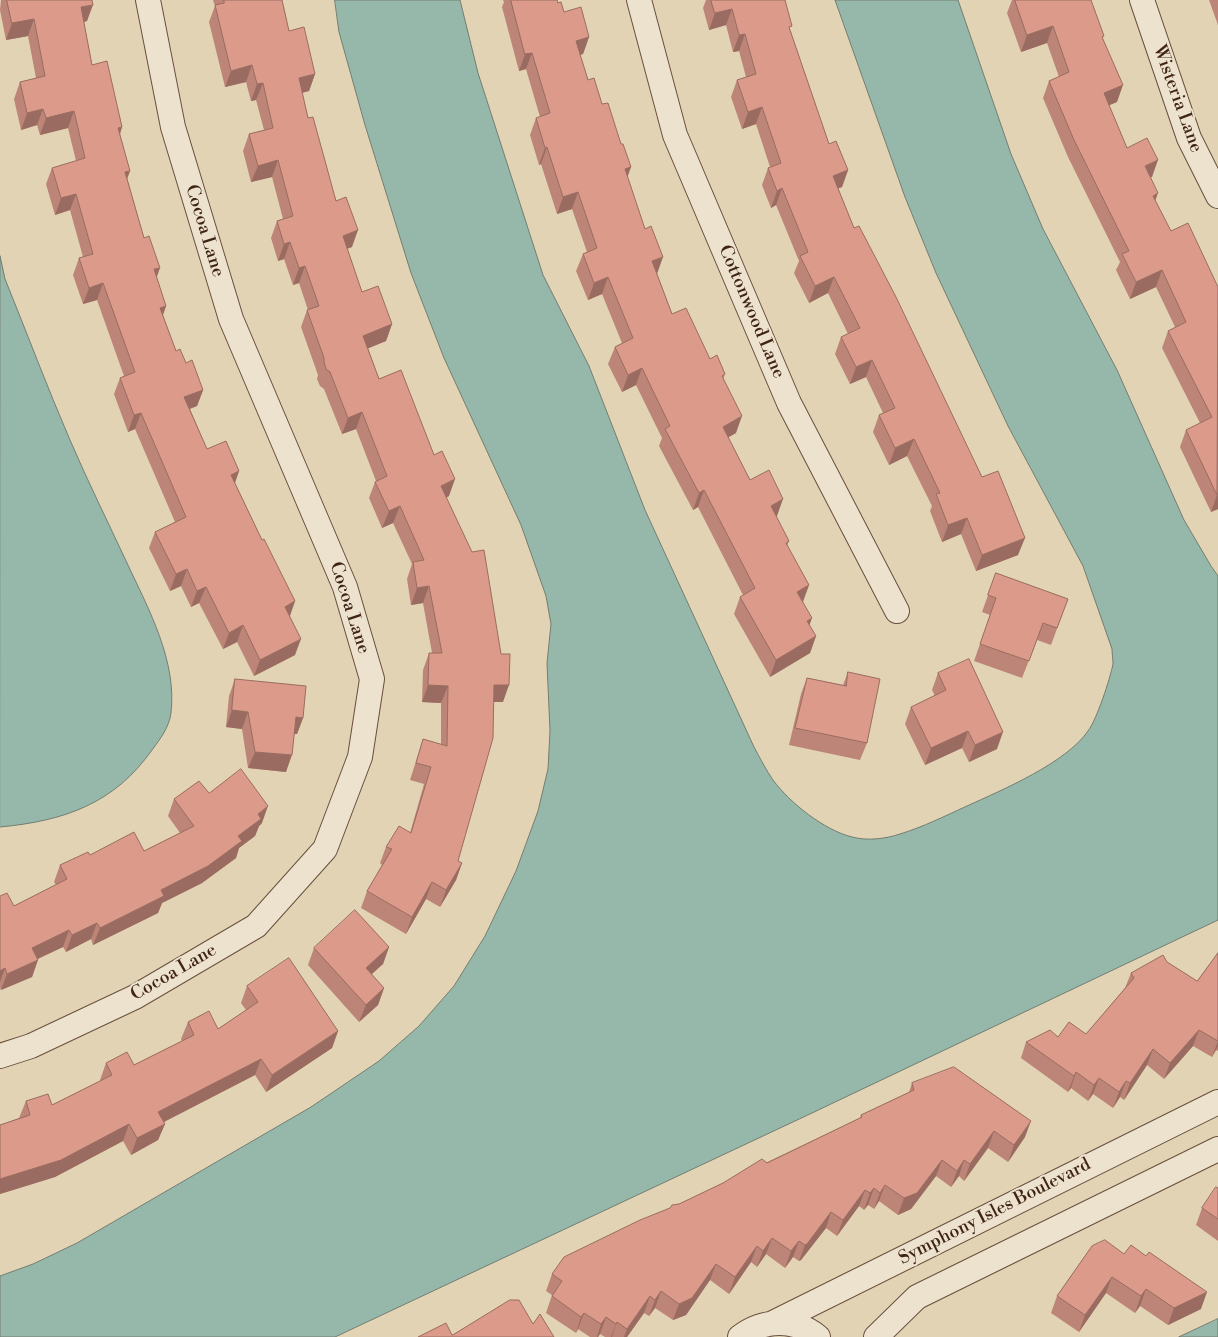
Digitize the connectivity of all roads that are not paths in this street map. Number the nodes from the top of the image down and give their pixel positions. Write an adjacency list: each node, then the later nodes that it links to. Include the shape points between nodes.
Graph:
1 (148, 0): 6 (street, Cocoa Lane, via 173,127 231,319 345,587 372,679 360,758 325,849 256,926 135,997 31,1046)
2 (639, 0): 5 (street, Cottonwood Lane, via 675,136 789,403)
3 (1142, 0): 4 (street, Wisteria Lane, via 1189,138)
4 (1218, 196)
5 (897, 611)
6 (0, 1056)
7 (1218, 1102): 9 (street, Symphony Isles Boulevard)
8 (1218, 1149): 12 (street, via 917,1297)
9 (773, 1323): 10 (street, Symphony Isles Boulevard); 11 (street, Symphony Isles Boulevard, via 792,1324)
10 (740, 1337)
11 (818, 1337)
12 (876, 1337)

